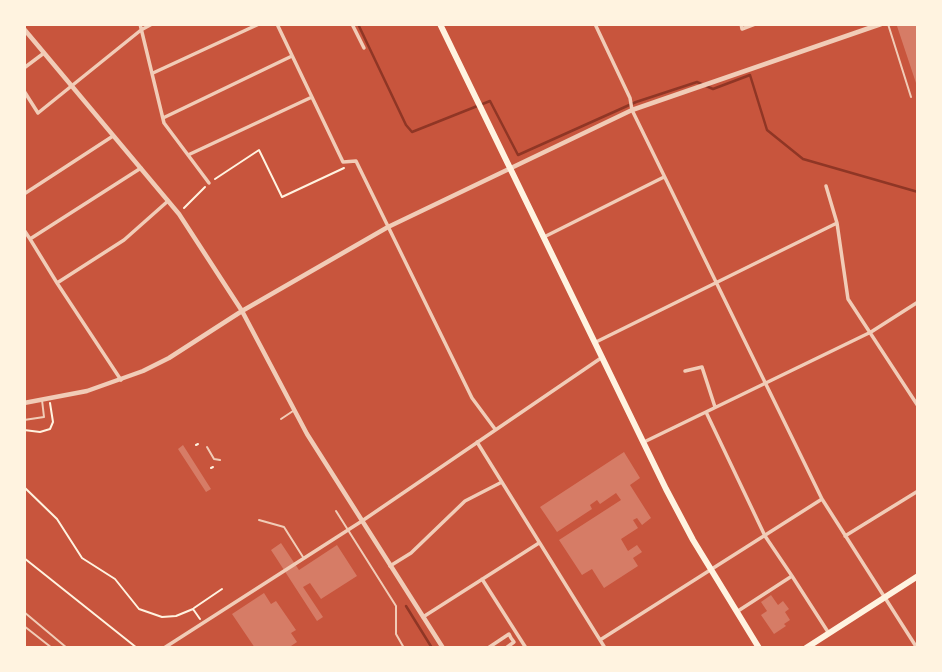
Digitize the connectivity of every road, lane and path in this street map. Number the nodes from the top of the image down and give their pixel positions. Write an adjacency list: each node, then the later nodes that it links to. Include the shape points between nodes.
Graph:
1 (152, 24): 11 (street)
2 (259, 24): 17 (street)
3 (277, 24): 15 (street)
4 (352, 24): 13 (street)
5 (440, 24): 28 (main road)
6 (595, 24): 22 (street)
7 (741, 24): 8 (street, via 742,29)
8 (755, 24)
9 (888, 24): 21 (lane)
10 (877, 25): 22 (street)
11 (140, 27): 17 (street); 18 (street)
12 (24, 29): 14 (street)
13 (363, 48)
14 (44, 53): 16 (street); 18 (street)
15 (292, 56): 20 (street); 23 (street)
16 (24, 68)
17 (153, 73): 23 (street)
18 (71, 85): 19 (street, via 38,113); 24 (street)
19 (24, 91)
20 (312, 97): 25 (street); 26 (street)
21 (911, 97)
22 (632, 110): 28 (street); 29 (street)
23 (163, 118): 25 (street)
24 (113, 136): 27 (street); 32 (street)
25 (188, 155): 30 (street)
26 (342, 162): 30 (path, via 344,168 282,197 259,150); 36 (street, via 356,161)
27 (141, 168): 33 (street); 39 (street)
28 (511, 169): 36 (street); 38 (main road)
29 (664, 177): 38 (street); 41 (street)
30 (209, 183): 34 (path)
31 (826, 186): 35 (street)
32 (24, 194)
33 (168, 201): 34 (street); 40 (street, via 124,240)
34 (178, 214): 43 (street)
35 (837, 223): 41 (street); 44 (street, via 848,299)
36 (388, 227): 43 (street); 58 (street, via 472,398)
37 (24, 230): 39 (street)
38 (544, 237): 45 (main road)
39 (30, 239): 40 (street)
40 (57, 283): 48 (street)
41 (716, 283): 45 (street); 49 (street)
42 (918, 302): 44 (street)
43 (242, 311): 48 (street, via 169,358); 54 (street)
44 (870, 332): 49 (street); 52 (street)
45 (596, 342): 46 (main road)
46 (602, 356): 58 (street); 60 (main road)
47 (685, 371): 53 (street, via 702,367)
48 (121, 380): 50 (street)
49 (765, 383): 53 (street); 66 (street)
50 (42, 400): 51 (street); 57 (lane, via 44,417)
51 (24, 403)
52 (918, 406)
53 (715, 407): 55 (street)
54 (293, 411): 56 (lane); 69 (street)
55 (706, 412): 60 (street); 71 (street)
56 (281, 419)
57 (24, 420)
58 (495, 429): 59 (street)
59 (477, 442): 63 (street); 69 (street)
60 (644, 442): 77 (main road)
61 (206, 447): 62 (lane)
62 (220, 460)
63 (502, 482): 73 (street); 76 (street, via 465,501 411,553)
64 (24, 487): 83 (path, via 57,519 82,558 115,579 139,609 162,617)
65 (918, 491): 72 (street)
66 (822, 499): 71 (street); 72 (street)
67 (336, 512): 70 (lane)
68 (259, 520): 75 (lane, via 284,527)
69 (362, 521): 70 (street); 76 (street)
70 (347, 530): 75 (street); 97 (lane, via 396,606 396,634)
71 (765, 536): 77 (street); 78 (street)
72 (845, 536): 82 (street)
73 (540, 543): 80 (street); 92 (street)
74 (24, 558): 95 (path)
75 (304, 558): 87 (street)
76 (390, 566): 86 (street)
77 (711, 571): 85 (main road); 92 (street)
78 (792, 576): 85 (street); 89 (street)
79 (918, 576): 82 (main road)
80 (482, 579): 86 (street); 90 (street)
81 (222, 589): 83 (path)
82 (884, 597): 89 (main road); 105 (street)
83 (193, 609): 87 (path)
84 (24, 612): 94 (lane)
85 (736, 613): 103 (main road)
86 (423, 617): 98 (street)
87 (204, 623): 96 (street)
88 (24, 626): 93 (lane)
89 (828, 632): 104 (main road)
90 (517, 634): 91 (street); 101 (street)
91 (511, 638): 99 (street, via 509,634); 100 (street, via 514,642)
92 (600, 640): 102 (street)
93 (52, 648)
94 (67, 648)
95 (137, 648)
96 (164, 648)
97 (404, 648)
98 (443, 648)
99 (488, 648)
100 (506, 648)
101 (526, 648)
102 (605, 648)
103 (759, 648)
104 (806, 648)
105 (917, 648)

